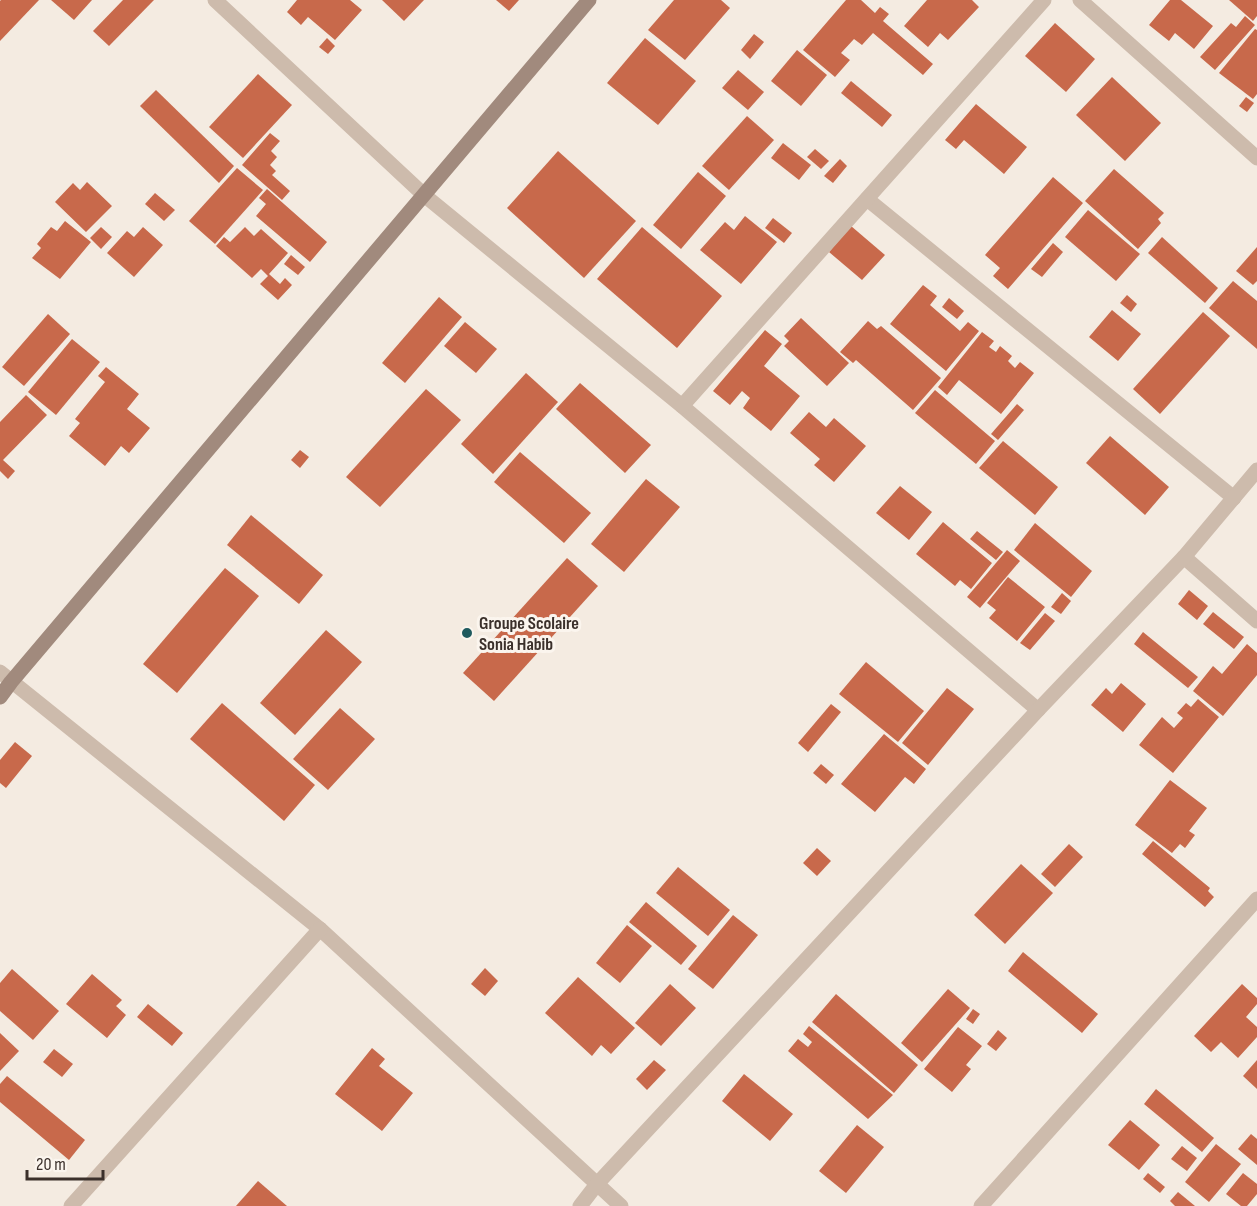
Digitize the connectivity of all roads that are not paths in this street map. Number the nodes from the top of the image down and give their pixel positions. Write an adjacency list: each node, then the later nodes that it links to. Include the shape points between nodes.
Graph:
1 (215, 0): 6 (street)
2 (589, 0): 6 (street)
3 (1044, 0): 7 (street)
4 (1080, 0): 5 (street)
5 (1257, 158)
6 (424, 195): 8 (street); 13 (street)
7 (867, 199): 8 (street); 10 (street)
8 (682, 406): 15 (street)
9 (1257, 470): 10 (street)
10 (1234, 498): 11 (street)
11 (1184, 557): 12 (street); 15 (street)
12 (1257, 621)
13 (5, 677): 14 (street); 17 (street)
14 (0, 697)
15 (1038, 710): 18 (street)
16 (1257, 899): 22 (street)
17 (320, 929): 18 (street); 19 (street)
18 (597, 1184): 20 (street); 21 (street)
19 (71, 1206)
20 (580, 1206)
21 (621, 1206)
22 (981, 1206)

